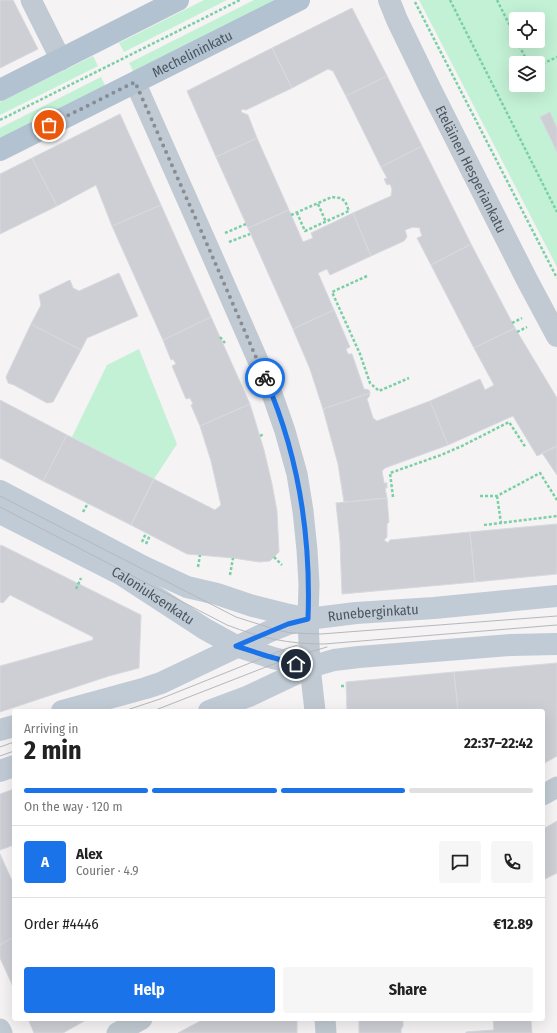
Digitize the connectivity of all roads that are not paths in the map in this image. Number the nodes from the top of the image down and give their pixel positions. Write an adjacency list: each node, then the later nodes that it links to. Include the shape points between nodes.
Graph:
1 (31, 0): 5 (street)
2 (178, 0): 5 (main road)
3 (299, 0): 6 (main road, Mechelininkatu)
4 (389, 0): 9 (street, Eteläinen Hesperiankatu, via 428,83)
5 (61, 60): 7 (main road)
6 (135, 82): 8 (main road, Mechelininkatu); 13 (street, via 270,388 284,431 303,511 309,584)
7 (0, 90)
8 (0, 150)
9 (557, 336)
10 (0, 491): 13 (main road, Caloniuksenkatu, via 187,587)
11 (0, 513): 15 (main road, Caloniuksenkatu, via 122,575)
12 (557, 596): 13 (main road, Runeberginkatu)
13 (308, 619): 15 (main road, Runeberginkatu, via 288,624); 16 (street)
14 (557, 644): 16 (main road, via 510,645 359,657 334,660)
15 (236, 646): 16 (main road, Caloniuksenkatu); 17 (main road, Runeberginkatu, via 161,683)
16 (310, 667): 18 (main road, via 249,696); 19 (street)
17 (69, 709)
18 (214, 709)
19 (314, 709)
20 (12, 727): 21 (main road)
21 (0, 730)
22 (12, 767): 23 (main road)
23 (0, 771)
24 (557, 787): 25 (street)
25 (545, 794)
26 (138, 1021): 30 (street)
27 (325, 1021): 31 (street)
28 (0, 1028): 29 (street)
29 (2, 1033)
30 (117, 1033)
31 (326, 1033)

